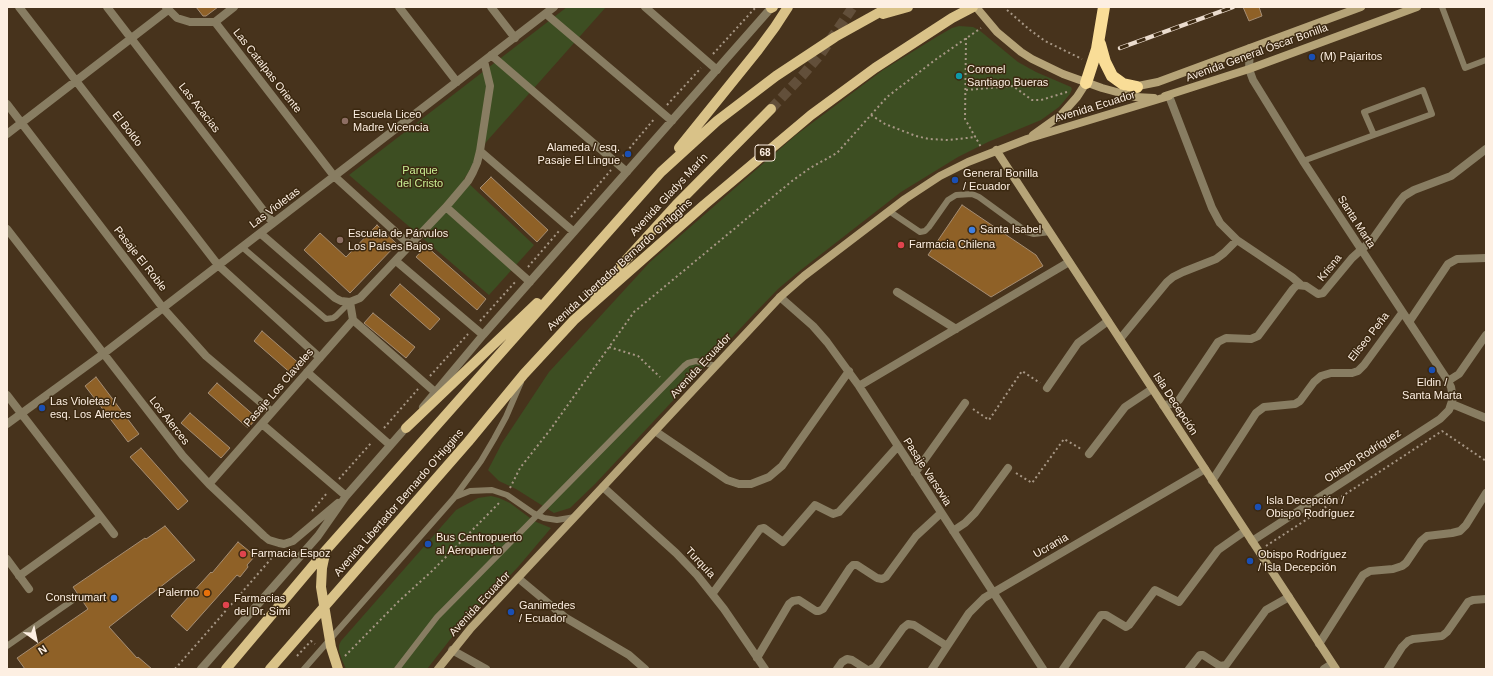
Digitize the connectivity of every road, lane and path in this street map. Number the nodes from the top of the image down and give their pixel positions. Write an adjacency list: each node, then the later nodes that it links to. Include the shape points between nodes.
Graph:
1 (19, 7): 38 (street, El Boldo)
2 (107, 7): 26 (street, Las Acacias)
3 (234, 7): 24 (street)
4 (399, 7): 39 (street)
5 (491, 7): 27 (street)
6 (554, 7): 22 (street, Las Violetas)
7 (645, 7): 34 (street)
8 (756, 7): 34 (path)
9 (788, 7): 63 (main road, Avenida Gladys Marín, via 758,50)
10 (847, 7): 11 (path)
11 (854, 7)
12 (889, 7): 23 (main road, Avenida Libertador Bernardo O'Higgins)
13 (908, 7): 23 (main road)
14 (974, 7): 25 (main road, Avenida General Óscar Bonilla); 91 (main road, Avenida Libertador Bernardo O'Higgins / 68, via 952,18 881,64 811,115 704,204)
15 (1104, 7): 29 (highway)
16 (1361, 7): 30 (main road, Avenida General Óscar Bonilla)
17 (1417, 7): 36 (main road, Avenida General Óscar Bonilla)
18 (1442, 7): 32 (lane, via 1465,68)
19 (772, 8): 37 (street)
20 (167, 9): 24 (street, via 177,18 190,22); 26 (street)
21 (1007, 10): 35 (path, via 1045,41)
22 (546, 14): 27 (street, Las Violetas); 48 (street)
23 (866, 20): 63 (main road, Avenida Libertador Bernardo O'Higgins, via 811,52 770,80 717,121)
24 (215, 22): 64 (street, Las Catalpas Oriente)
25 (988, 23): 28 (path); 40 (main road, Avenida General Óscar Bonilla, via 1026,56)
26 (131, 38): 38 (street); 67 (street, Las Acacias)
27 (515, 38): 31 (street, Las Violetas)
28 (966, 38): 43 (path); 49 (path, via 887,96)
29 (1099, 40): 40 (highway); 41 (highway, via 1104,62 1112,76 1123,84)
30 (1250, 48): 36 (street, Santa Marta); 41 (main road, Avenida General Óscar Bonilla, via 1158,82)
31 (491, 55): 33 (street, Las Violetas); 61 (street)
32 (1486, 60)
33 (484, 61): 39 (street, Las Violetas); 58 (street, via 490,86)
34 (707, 61): 37 (street); 48 (path)
35 (1086, 61)
36 (1249, 69): 45 (main road, Avenida General Óscar Bonilla); 60 (street, Santa Marta, via 1253,80)
37 (718, 70): 50 (street)
38 (76, 81): 51 (street); 80 (street, El Boldo)
39 (457, 82): 64 (street, Las Violetas)
40 (1086, 83): 42 (main road, Avenida General Óscar Bonilla); 55 (main road, Avenida Ecuador, via 1061,115)
41 (1137, 87): 42 (main road, Avenida General Óscar Bonilla)
42 (1102, 88): 45 (main road, Avenida General Óscar Bonilla, via 1134,97)
43 (966, 90): 44 (path, via 1013,86 1032,100 1041,100); 54 (path, via 965,119)
44 (1067, 92)
45 (1169, 96): 55 (main road, Avenida Ecuador); 73 (street, via 1212,208 1220,223)
46 (7, 104): 51 (street, Pasaje El Roble)
47 (771, 109): 91 (main road, Avenida Gladys Marín, via 676,205)
48 (661, 112): 50 (street); 61 (path)
49 (871, 115): 54 (path, via 884,124 929,139); 99 (path, via 837,153 792,181 634,312)
50 (672, 121): 62 (street)
51 (21, 123): 52 (street); 88 (street, Pasaje El Roble)
52 (7, 134)
53 (1374, 135): 53 (lane, via 1432,114 1423,90 1364,112); 60 (lane)
54 (976, 137): 59 (path)
55 (1028, 139): 57 (main road, Avenida Ecuador)
56 (1486, 149): 76 (street, Krisna, via 1451,176 1404,196 1372,240)
57 (996, 150): 59 (main road, Avenida Ecuador); 71 (main road, Isla Decepción)
58 (480, 151): 65 (street, via 474,172); 68 (street)
59 (985, 154): 66 (main road, Avenida Ecuador, via 940,176)
60 (1303, 161): 76 (street, Santa Marta)
61 (617, 163): 62 (street); 68 (path)
62 (627, 172): 70 (street)
63 (660, 172): 83 (main road, Avenida Libertador Bernardo O'Higgins)
64 (334, 176): 67 (street, Las Violetas); 74 (street, Las Catalpas Oriente)
65 (446, 207): 74 (street); 81 (street)
66 (889, 211): 71 (lane, via 920,232 925,231 948,200 956,195 972,194 1027,232); 86 (main road, Avenida Ecuador)
67 (273, 223): 72 (street, Las Violetas)
68 (565, 224): 70 (street); 81 (path)
69 (7, 230): 100 (street, Los Alerces)
70 (574, 232): 82 (street)
71 (1050, 232): 79 (main road, Isla Decepción)
72 (260, 233): 75 (street, Las Violetas); 87 (street, via 335,298)
73 (1237, 240): 84 (street); 98 (street, via 1216,260 1173,277)
74 (410, 246): 78 (street)
75 (242, 247): 80 (street, Las Violetas); 87 (lane, via 326,319 336,316)
76 (1361, 250): 84 (street, Krisna, via 1323,293 1318,294); 89 (street, Santa Marta)
77 (1486, 258): 93 (street, via 1457,259 1448,264)
78 (396, 261): 87 (street, via 365,294); 94 (street)
79 (1069, 262): 92 (main road, Isla Decepción); 95 (street)
80 (218, 265): 88 (street, Las Violetas); 101 (street, El Boldo)
81 (522, 274): 82 (street); 94 (path)
82 (530, 282): 96 (street)
83 (562, 283): 122 (main road, via 513,325); 150 (main road, Avenida Libertador Bernardo O'Higgins)
84 (1300, 284): 116 (street, via 1293,289 1258,336 1251,340 1226,338 1218,342 1179,400)
85 (897, 292): 95 (street)
86 (780, 297): 102 (main road, Avenida Ecuador); 103 (street, Pasaje Varsovia, via 813,326)
87 (350, 302): 90 (street)
88 (163, 308): 100 (street, Las Violetas); 117 (street, Pasaje El Roble, via 206,356)
89 (1402, 313): 93 (street, Santa Marta); 132 (street, Eliseo Peña, via 1358,371 1321,376 1295,404 1264,407 1256,412)
90 (353, 320): 101 (street, Pasaje Los Claveles); 107 (street)
91 (574, 320): 105 (main road, Avenida Libertador Bernardo O'Higgins)
92 (1108, 321): 98 (main road, Isla Decepción); 110 (street, via 1078,343)
93 (1409, 322): 106 (street, Santa Marta)
94 (474, 328): 96 (street); 107 (path)
95 (956, 329): 109 (street)
96 (483, 335): 112 (street)
97 (1486, 335): 106 (street, via 1462,371)
98 (1120, 339): 111 (main road, Isla Decepción)
99 (609, 347): 108 (path, via 638,356); 137 (path, via 520,468)
100 (103, 354): 118 (street, Las Violetas); 133 (street, Los Alerces, via 179,451)
101 (320, 358): 104 (street, Pasaje Los Claveles)
102 (716, 366): 108 (lane, via 696,361 688,363); 123 (main road, Avenida Ecuador)
103 (849, 371): 109 (street, Pasaje Varsovia); 123 (street, via 782,466 769,477 751,484 727,480)
104 (307, 372): 117 (street, Pasaje Los Claveles); 124 (street)
105 (524, 374): 139 (lane, via 494,440); 161 (main road, Avenida Libertador Bernardo O'Higgins)
106 (1448, 381): 115 (street, Santa Marta, via 1453,392)
107 (424, 383): 112 (street); 124 (path)
108 (666, 384): 142 (lane)
109 (859, 386): 126 (street, Pasaje Varsovia)
110 (1047, 388): 114 (path, via 1022,371 989,420)
111 (1152, 388): 116 (main road, Isla Decepción); 127 (street, via 1125,407)
112 (435, 392): 122 (street)
113 (7, 395): 118 (street)
114 (965, 404): 131 (street)
115 (1452, 404): 119 (street); 148 (street, Obispo Rodríguez, via 1440,419)
116 (1163, 406): 130 (main road, Isla Decepción)
117 (272, 412): 121 (street, Pasaje Los Claveles)
118 (21, 414): 120 (street, Las Violetas); 143 (street)
119 (1486, 418)
120 (7, 424)
121 (262, 424): 133 (street, Pasaje Los Claveles); 134 (street)
122 (406, 428): 125 (street)
123 (655, 431): 135 (main road, Avenida Ecuador)
124 (378, 434): 125 (street); 134 (path)
125 (390, 445): 138 (street)
126 (898, 446): 131 (street, Pasaje Varsovia); 156 (street, via 840,512 833,514 815,505 783,542 764,528 760,529)
127 (1089, 454): 129 (path, via 1064,439 1032,483)
128 (1486, 461): 151 (path, via 1442,431)
129 (1008, 468): 146 (street, via 975,512)
130 (1204, 469): 132 (main road, Isla Decepción); 157 (street, Ucrania)
131 (915, 473): 140 (street, Pasaje Varsovia)
132 (1212, 481): 145 (main road, Isla Decepción)
133 (209, 484): 149 (street, Los Alerces, via 264,536)
134 (334, 486): 138 (street); 141 (path)
135 (603, 487): 144 (main road, Avenida Ecuador); 156 (street, Turquía, via 676,553)
136 (1486, 493): 163 (street, via 1460,531 1427,536 1420,541 1402,566 1370,571 1363,575)
137 (507, 495): 139 (lane, via 492,490 479,490); 142 (lane); 168 (path)
138 (346, 496): 149 (street, via 298,537); 174 (street, via 318,536)
139 (454, 498): 162 (lane)
140 (941, 513): 146 (street, Pasaje Varsovia); 169 (street, via 916,536 886,577 878,578 853,565 820,611 799,600 788,604)
141 (309, 515)
142 (538, 515): 144 (lane, via 557,520); 179 (lane, via 437,617)
143 (101, 517): 147 (street); 153 (street)
144 (576, 517): 154 (main road, Avenida Ecuador)
145 (1245, 530): 148 (main road, Isla Decepción); 188 (street, via 1218,550 1179,602 1155,590 1129,626 1126,627 1102,615)
146 (953, 531): 157 (street, Pasaje Varsovia)
147 (114, 534)
148 (1252, 542): 151 (main road, Isla Decepción)
149 (284, 544): 173 (path)
150 (327, 549): 161 (main road, via 321,578); 175 (main road, Avenida Libertador Bernardo O'Higgins)
151 (1259, 551): 158 (main road, Isla Decepción)
152 (7, 559): 153 (street)
153 (19, 576): 155 (street)
154 (518, 578): 166 (main road, Avenida Ecuador); 182 (street, via 566,618 625,652)
155 (30, 589)
156 (713, 593): 169 (street, Turquía)
157 (993, 593): 165 (street, Ucrania, via 969,613); 172 (street, Pasaje Varsovia)
158 (1289, 597): 163 (main road, Isla Decepción); 189 (street, via 1266,610 1226,665 1220,666 1200,655)
159 (1486, 599): 191 (street, via 1468,602 1442,636 1408,640)
160 (73, 600): 164 (lane)
161 (324, 607): 162 (main road); 176 (main road, Avenida Libertador Bernardo O'Higgins)
162 (330, 640): 167 (lane); 178 (main road)
163 (1319, 644): 171 (main road, Isla Decepción)
164 (7, 646)
165 (947, 646): 186 (street, via 914,625 908,624); 187 (street, Ucrania)
166 (452, 650): 180 (main road, Avenida Ecuador); 181 (street)
167 (320, 651): 170 (path, via 311,641); 177 (lane)
168 (343, 658)
169 (757, 658): 183 (street, Turquía)
170 (294, 659)
171 (1334, 666): 190 (street)
172 (1039, 668)
173 (175, 669)
174 (201, 669)
175 (226, 669)
176 (270, 669)
177 (304, 669)
178 (338, 669)
179 (397, 669)
180 (438, 669)
181 (486, 669)
182 (646, 669)
183 (765, 669)
184 (837, 669): 185 (street, via 847,659)
185 (866, 669)
186 (871, 669)
187 (932, 669)
188 (1063, 669)
189 (1189, 669)
190 (1324, 669)
191 (1388, 669)

